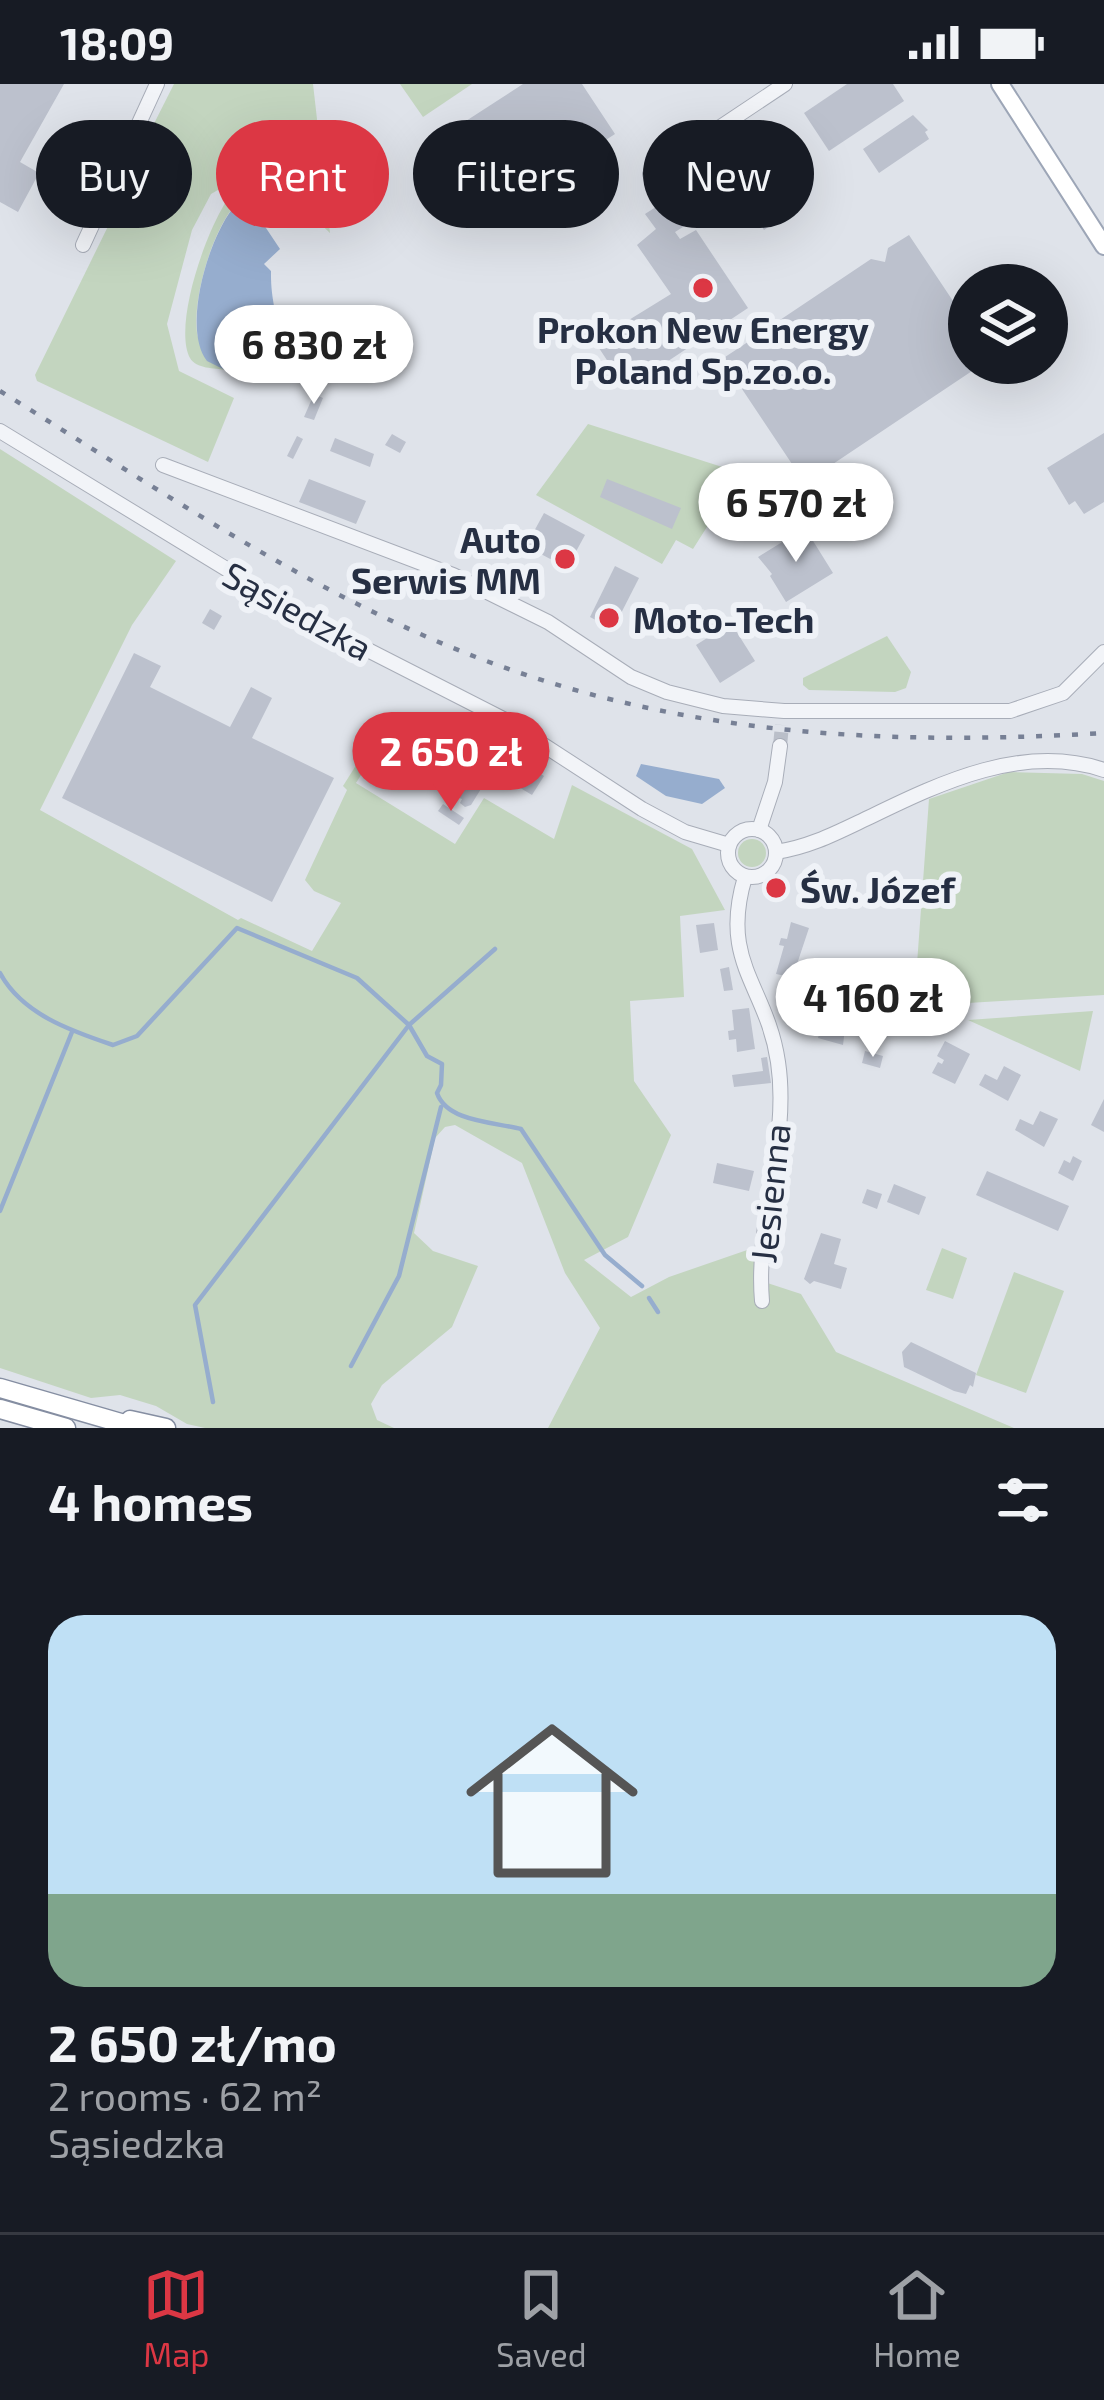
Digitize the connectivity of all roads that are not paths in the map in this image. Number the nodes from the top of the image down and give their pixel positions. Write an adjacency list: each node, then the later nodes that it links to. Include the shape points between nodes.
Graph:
1 (158, 84): 5 (street)
2 (784, 84): 4 (street)
3 (1000, 84): 6 (main road)
4 (730, 120)
5 (83, 245)
6 (1104, 245)
7 (0, 431): 13 (street, Sąsiedzka, via 315,623 505,720 642,809)
8 (163, 465): 9 (street, via 453,575 667,692 783,718 1030,707 1064,693)
9 (1104, 652)
10 (780, 746): 12 (street)
11 (1104, 770): 14 (street, via 1051,762 997,767)
12 (759, 830): 13 (street); 14 (street)
13 (729, 844): 15 (street, via 728,860)
14 (776, 852): 15 (street, via 767,872)
15 (745, 877): 16 (street, Jesienna, via 736,904 738,950 779,1067)
16 (762, 1301)
17 (0, 1388): 18 (highway)
18 (43, 1401): 21 (highway); 22 (highway)
19 (0, 1409): 20 (highway)
20 (65, 1428)
21 (138, 1428)
22 (166, 1428)

